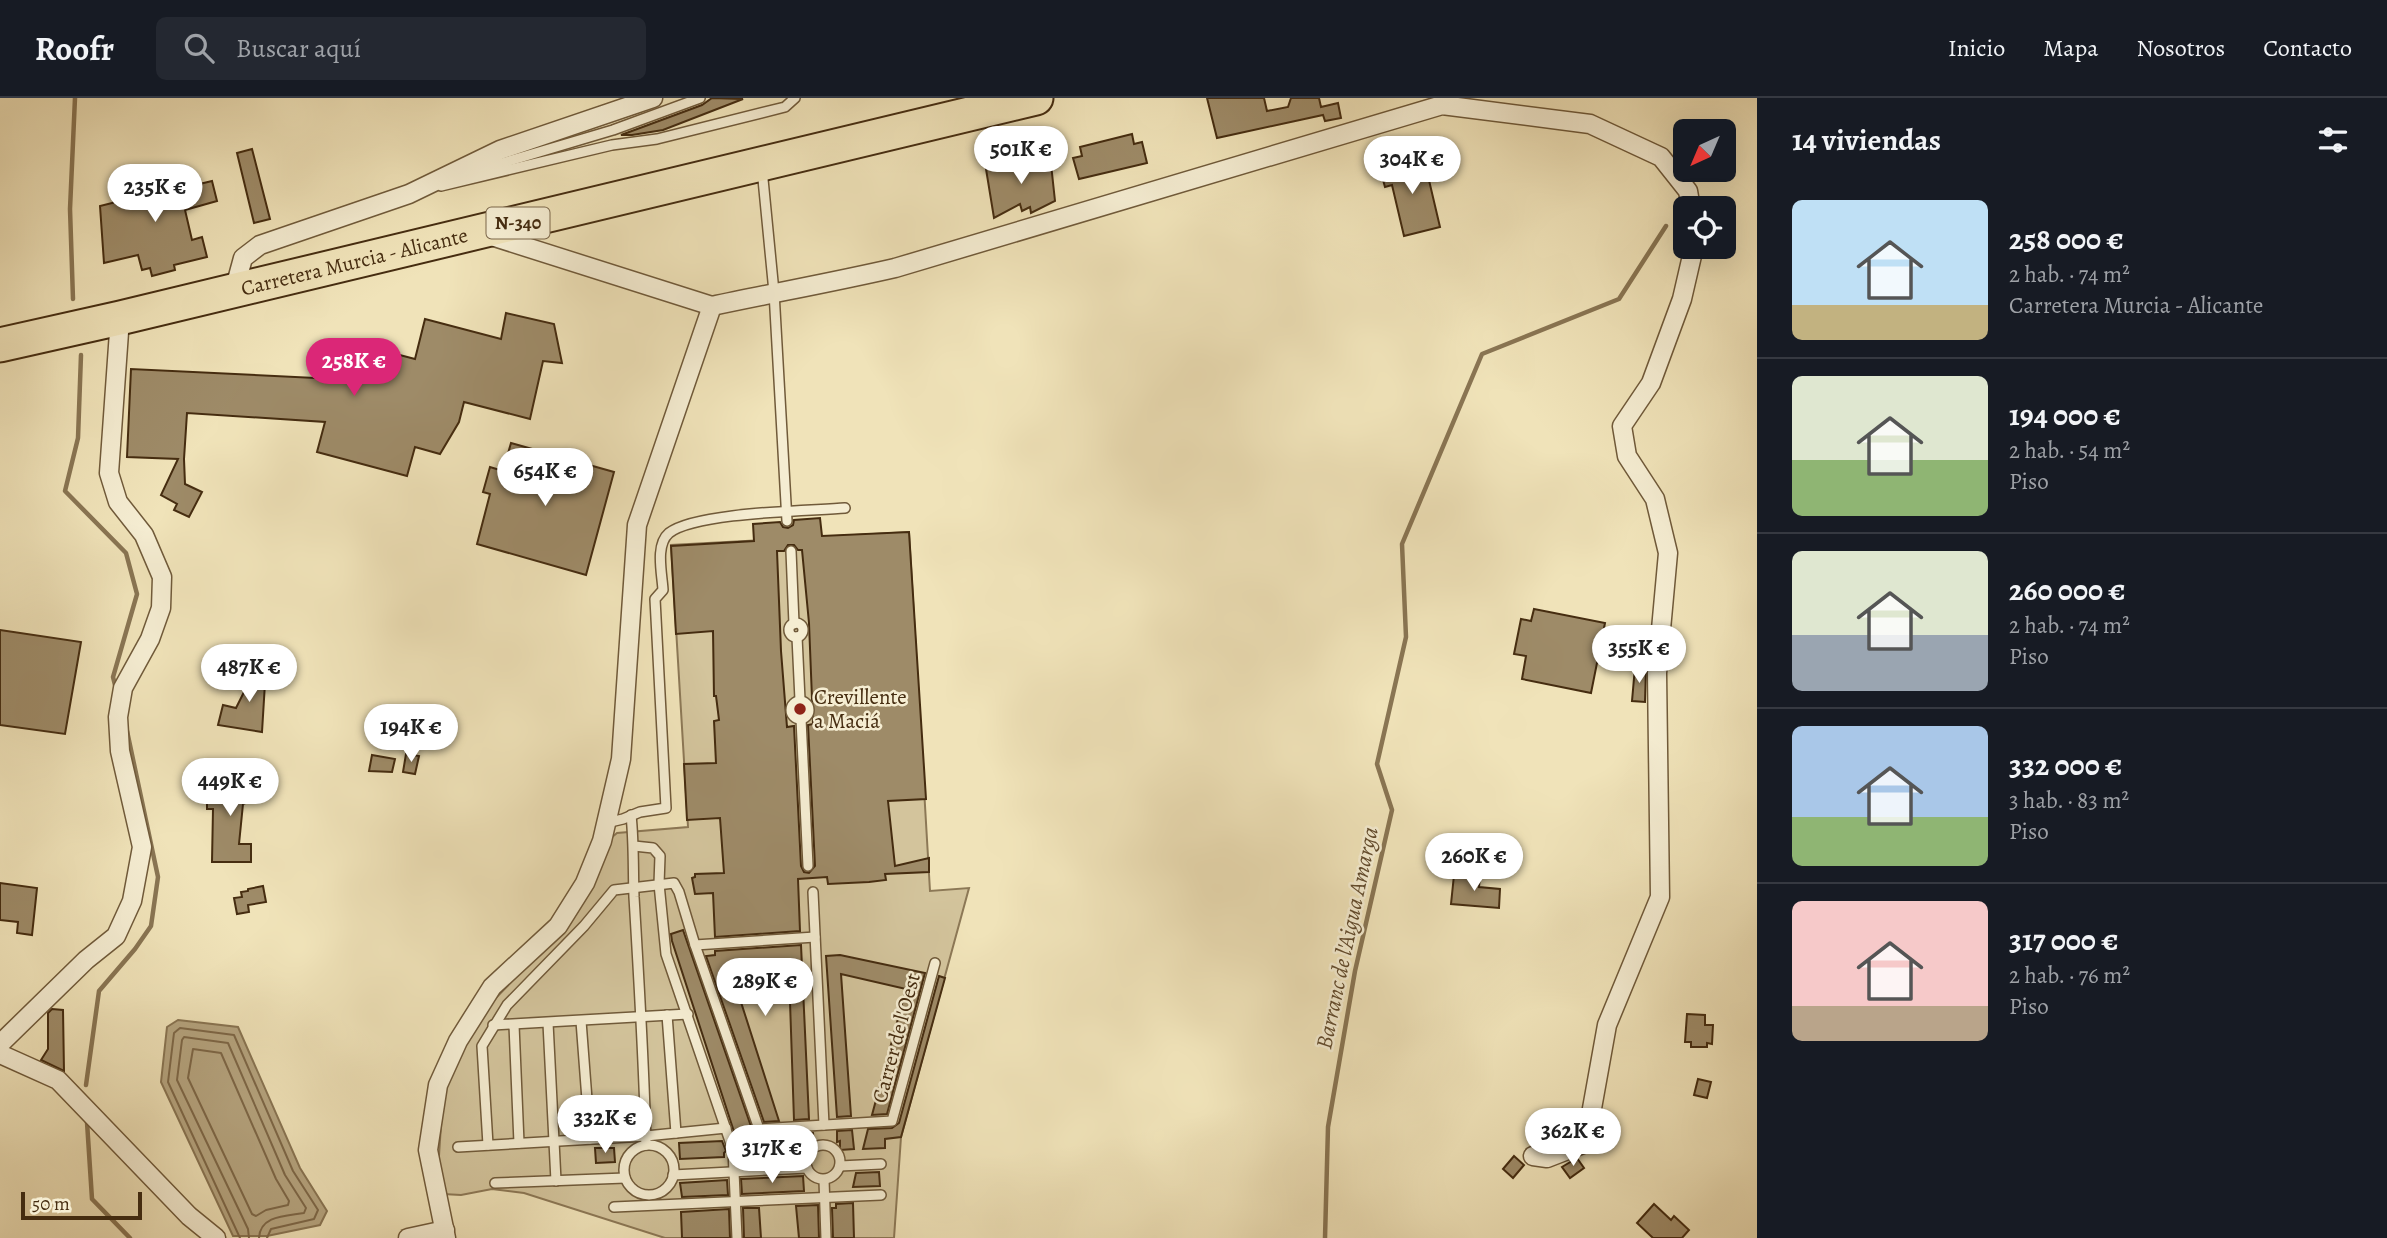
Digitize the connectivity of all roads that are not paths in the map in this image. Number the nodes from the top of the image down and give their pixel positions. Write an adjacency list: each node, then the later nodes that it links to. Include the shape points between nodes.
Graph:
1 (653, 98): 6 (street, via 500,150)
2 (700, 98): 6 (lane)
3 (796, 98): 6 (lane, via 785,107 657,139 612,145)
4 (1036, 98): 5 (highway, Carretera Murcia - Alicante / N-340)
5 (762, 164): 8 (highway, Carretera Murcia - Alicante / N-340); 11 (lane)
6 (409, 194): 10 (street, via 260,245 243,258)
7 (1689, 196): 11 (street, via 1661,157 1590,124 1442,105 962,249 825,285)
8 (478, 232): 10 (highway, Carretera Murcia - Alicante / N-340); 12 (street)
9 (1691, 259): 46 (street, via 1682,299 1651,383 1622,426 1627,456 1655,499 1668,553 1657,673 1660,897 1607,1025 1583,1144 1548,1158)
10 (234, 291): 13 (highway, Carretera Murcia - Alicante / N-340)
11 (774, 292): 12 (street); 16 (lane)
12 (712, 306): 19 (street, via 637,525 621,759)
13 (120, 318): 14 (highway, Carretera Murcia - Alicante / N-340); 35 (street, via 109,473 118,502 144,536 162,577 161,608 123,688 118,717 120,751 142,847 132,901 116,936)
14 (0, 345)
15 (845, 508): 16 (lane)
16 (787, 517): 18 (lane, via 728,516 668,533 661,548 663,590 655,599 666,808)
17 (791, 551): 21 (lane, via 794,624 803,629 797,637 800,700 791,710 801,719)
18 (631, 816): 19 (lane); 20 (lane)
19 (606, 823): 62 (street, via 585,883 558,926 492,987 458,1041 438,1085 428,1150)
20 (634, 846): 22 (lane, via 653,848 660,856); 23 (lane)
21 (808, 866)
22 (659, 884): 23 (lane); 26 (lane, via 674,883); 28 (lane, via 666,954)
23 (634, 886): 30 (lane); 33 (lane, via 614,890)
24 (813, 892): 25 (lane)
25 (815, 937): 26 (lane); 37 (lane)
26 (695, 946): 37 (lane, via 759,1129)
27 (934, 963): 37 (lane, Carrer de l'Oest, via 892,1121)
28 (688, 1014): 29 (lane); 38 (lane)
29 (667, 1015): 30 (lane); 39 (lane)
30 (642, 1018): 31 (lane); 42 (lane)
31 (581, 1021): 32 (lane); 40 (lane)
32 (548, 1023): 34 (lane); 41 (lane)
33 (493, 1025): 34 (lane); 44 (lane, via 482,1045)
34 (514, 1025): 43 (lane)
35 (0, 1044)
36 (0, 1054): 63 (street, via 58,1080 189,1216)
37 (824, 1125)
38 (726, 1128): 39 (lane); 50 (lane, via 733,1150)
39 (676, 1133): 42 (lane)
40 (590, 1139): 41 (lane); 42 (lane)
41 (554, 1141): 43 (lane); 54 (lane)
42 (646, 1141): 51 (lane, via 668,1155); 52 (lane, via 627,1158)
43 (519, 1143): 44 (lane)
44 (488, 1145): 45 (lane)
45 (458, 1147)
46 (1533, 1156)
47 (881, 1164): 48 (lane)
48 (840, 1166): 49 (lane, via 835,1150 825,1145 810,1152); 53 (lane)
49 (807, 1168): 50 (lane); 53 (lane, via 813,1177)
50 (732, 1171): 51 (lane); 59 (lane)
51 (673, 1175): 56 (lane)
52 (625, 1178): 54 (lane); 56 (lane, via 638,1193)
53 (824, 1180): 58 (lane)
54 (556, 1181): 55 (lane)
55 (495, 1183)
56 (655, 1194): 60 (lane)
57 (881, 1195): 58 (lane)
58 (825, 1197): 59 (lane); 66 (lane)
59 (735, 1201): 60 (lane); 65 (lane)
60 (656, 1205): 61 (lane)
61 (614, 1207)
62 (446, 1234): 64 (street)
63 (216, 1238)
64 (408, 1238)
65 (737, 1238)
66 (825, 1238)

